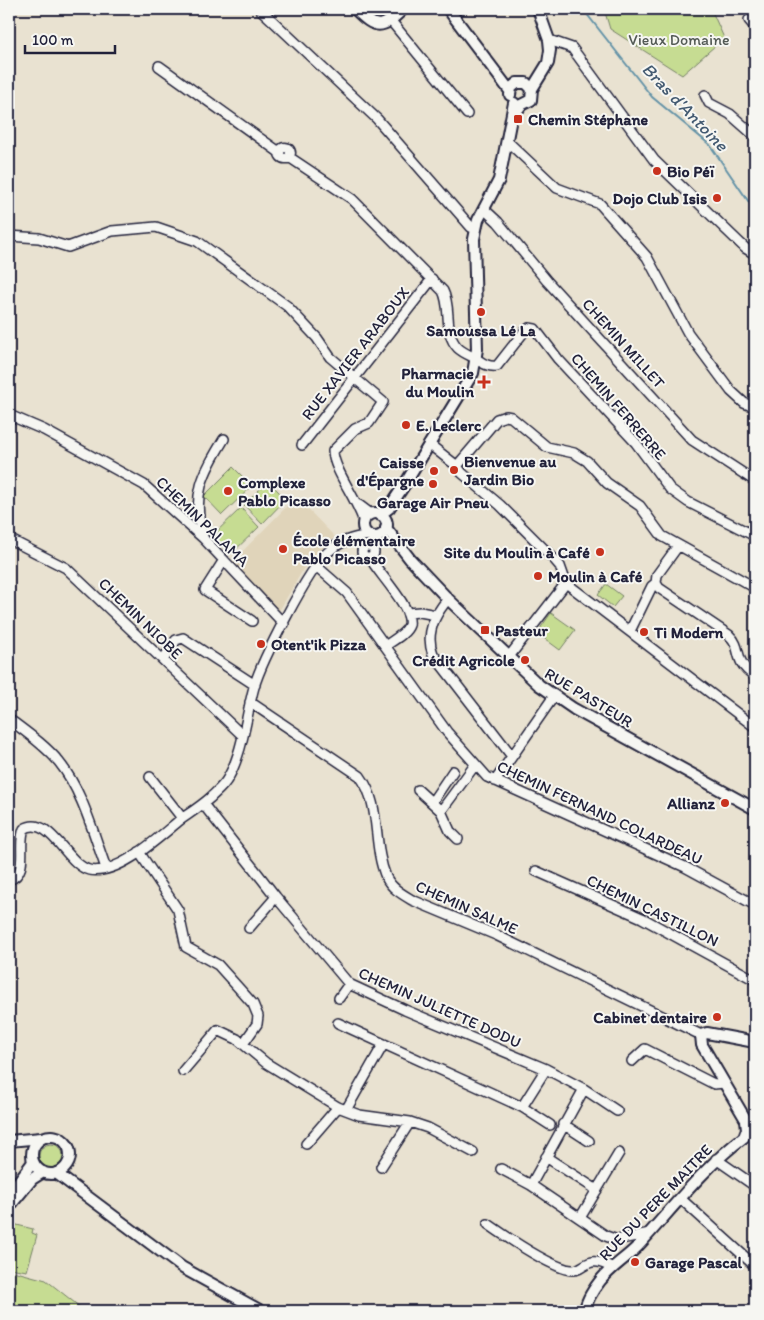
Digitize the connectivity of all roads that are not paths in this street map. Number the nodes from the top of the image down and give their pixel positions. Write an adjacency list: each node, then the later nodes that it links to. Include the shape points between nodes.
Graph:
1 (260, 9): 17 (street, via 370,112)
2 (355, 9): 6 (main road, via 376,26)
3 (404, 9): 6 (main road)
4 (448, 9): 10 (main road)
5 (538, 9): 7 (main road)
6 (391, 21): 13 (street)
7 (549, 40): 9 (main road, via 548,63); 19 (street, via 572,48 654,160)
8 (159, 66): 20 (street, via 279,152 288,148 289,156 352,200)
9 (532, 84): 10 (main road, via 523,82); 12 (main road, via 531,100)
10 (510, 86): 12 (main road, via 510,97)
11 (705, 95): 14 (street, via 709,103 730,114)
12 (518, 104): 15 (main road)
13 (468, 114)
14 (755, 136)
15 (507, 141): 16 (main road, via 500,180); 23 (street, via 557,188 600,204 647,256 688,333 731,391 744,403)
16 (484, 209): 17 (main road); 29 (street, CHEMIN MILLET, via 692,440)
17 (476, 229): 21 (main road)
18 (9, 236): 22 (street, via 39,238 68,247 112,231 156,227 189,238 287,306 330,357)
19 (755, 254)
20 (432, 279): 21 (street, via 446,298 452,340 460,350); 22 (street, RUE XAVIER ARABOUX)
21 (476, 359): 26 (main road, via 466,385); 36 (street, CHEMIN FERRERRE, via 489,367 496,366 523,333 529,328 535,329 558,359 636,443 670,489 688,502)
22 (354, 378): 27 (street, RUE XAVIER ARABOUX); 30 (street, via 383,402 369,423 355,429 333,451 334,460)
23 (755, 407)
24 (9, 414): 32 (street, CHEMIN PALAMA, via 144,485)
25 (224, 439): 31 (street, via 199,487)
26 (429, 444): 28 (street); 33 (main road)
27 (302, 445)
28 (457, 466): 40 (street, via 497,419 511,417 547,447 574,453 587,461 607,483 640,506 658,532); 44 (street, via 554,559)
29 (755, 481)
30 (357, 503): 33 (street); 34 (street)
31 (197, 512): 32 (street); 38 (street)
32 (186, 522): 38 (street, CHEMIN PALAMA)
33 (380, 523): 34 (main road); 35 (main road); 47 (main road, RUE PASTEUR)
34 (363, 524): 35 (main road); 39 (street)
35 (369, 535): 39 (street)
36 (755, 536)
37 (9, 538): 55 (street, CHEMIN NIOBE, via 66,568)
38 (204, 538): 42 (street, CHEMIN PALAMA)
39 (353, 538): 43 (street, via 338,544)
40 (678, 546): 45 (street, via 657,575); 46 (street)
41 (370, 558): 48 (street)
42 (224, 560): 50 (street, via 205,590); 51 (street, CHEMIN PALAMA)
43 (316, 565): 51 (street); 53 (street, CHEMIN FERNAND COLARDEAU, via 341,586)
44 (566, 583): 52 (street); 54 (street)
45 (656, 583): 52 (street); 56 (street, via 732,638 741,664)
46 (754, 586)
47 (448, 599): 49 (street); 54 (main road, RUE PASTEUR)
48 (407, 613): 49 (street); 53 (street, via 409,625 406,630)
49 (436, 615): 63 (street, via 430,638 433,654)
50 (252, 621)
51 (284, 624): 57 (street)
52 (630, 631): 61 (street)
53 (385, 646): 64 (street, CHEMIN FERNAND COLARDEAU)
54 (508, 658): 58 (main road, RUE PASTEUR)
55 (163, 660): 57 (street, via 176,640 183,638); 62 (street, CHEMIN NIOBE)
56 (755, 676)
57 (255, 685): 59 (street)
58 (554, 696): 63 (street); 71 (main road, RUE PASTEUR)
59 (250, 702): 62 (street); 86 (street, CHEMIN SALME, via 360,776 371,793 386,877 399,892 496,935)
60 (9, 719): 76 (street, via 44,746 68,776 83,805)
61 (755, 727)
62 (242, 735): 70 (street, via 228,779)
63 (511, 755): 67 (street)
64 (475, 765): 67 (street, CHEMIN FERNAND COLARDEAU); 72 (street)
65 (453, 771): 69 (street)
66 (150, 777): 73 (street)
67 (494, 782): 80 (street, CHEMIN FERNAND COLARDEAU, via 685,867)
68 (418, 790): 69 (street)
69 (432, 802): 72 (street)
70 (203, 804): 73 (street); 79 (street, CHEMIN JULIETTE DODU)
71 (755, 809)
72 (441, 811): 74 (street, via 450,831)
73 (182, 818): 75 (street)
74 (458, 839)
75 (139, 852): 76 (street); 88 (street, via 178,910 186,946 218,965 254,1004 257,1024)
76 (106, 868): 78 (street, via 89,870 82,867 43,829 33,826 24,829 20,869)
77 (536, 871): 82 (street, CHEMIN CASTILLON, via 642,918)
78 (9, 880)
79 (276, 897): 81 (street); 83 (street, CHEMIN JULIETTE DODU)
80 (755, 905)
81 (249, 928)
82 (755, 980)
83 (349, 984): 84 (street); 91 (street, CHEMIN JULIETTE DODU)
84 (339, 998)
85 (338, 1023): 89 (street)
86 (701, 1035): 87 (main road, via 707,1033); 93 (main road, RUE DU PERE MAITRE, via 702,1045)
87 (755, 1042)
88 (243, 1044): 92 (street, via 218,1030); 96 (street, via 253,1055)
89 (383, 1045): 95 (street); 96 (street)
90 (632, 1061): 93 (street, via 645,1049 714,1084)
91 (546, 1069): 94 (street, CHEMIN JULIETTE DODU); 95 (street)
92 (183, 1071)
93 (724, 1083): 109 (main road, RUE DU PERE MAITRE, via 746,1120 747,1129 744,1137)
94 (584, 1090): 97 (street, CHEMIN JULIETTE DODU); 99 (street)
95 (522, 1107): 100 (street)
96 (342, 1109): 98 (street, via 380,1119); 104 (street)
97 (617, 1111)
98 (410, 1122): 106 (street); 112 (street)
99 (563, 1124): 102 (street); 108 (street)
100 (550, 1125)
101 (41, 1138): 103 (main road); 105 (main road); 111 (main road, via 58,1137 67,1145 70,1156)
102 (589, 1141)
103 (9, 1142): 105 (main road)
104 (306, 1144)
105 (32, 1151): 110 (main road)
106 (473, 1152)
107 (619, 1153): 119 (street)
108 (546, 1157): 116 (street); 119 (street)
109 (716, 1160): 117 (street); 121 (main road, RUE DU PERE MAITRE, via 702,1172)
110 (33, 1162): 114 (main road); 120 (main road)
111 (65, 1167): 115 (main road); 118 (main road)
112 (381, 1167)
113 (501, 1169): 116 (street)
114 (43, 1172): 115 (main road); 122 (main road, via 32,1179)
115 (56, 1173): 118 (main road)
116 (531, 1185): 123 (street)
117 (755, 1186)
118 (76, 1187): 128 (main road, via 183,1268)
119 (597, 1190): 123 (street)
120 (9, 1194)
121 (681, 1200): 125 (main road, RUE DU PERE MAITRE); 126 (street)
122 (9, 1207)
123 (580, 1218): 125 (street, via 616,1240)
124 (488, 1224): 127 (street, via 566,1269 577,1269 596,1261)
125 (650, 1233): 127 (main road, RUE DU PERE MAITRE)
126 (755, 1266)
127 (614, 1268): 129 (main road, RUE DU PERE MAITRE, via 591,1293)
128 (261, 1311)
129 (585, 1311)

